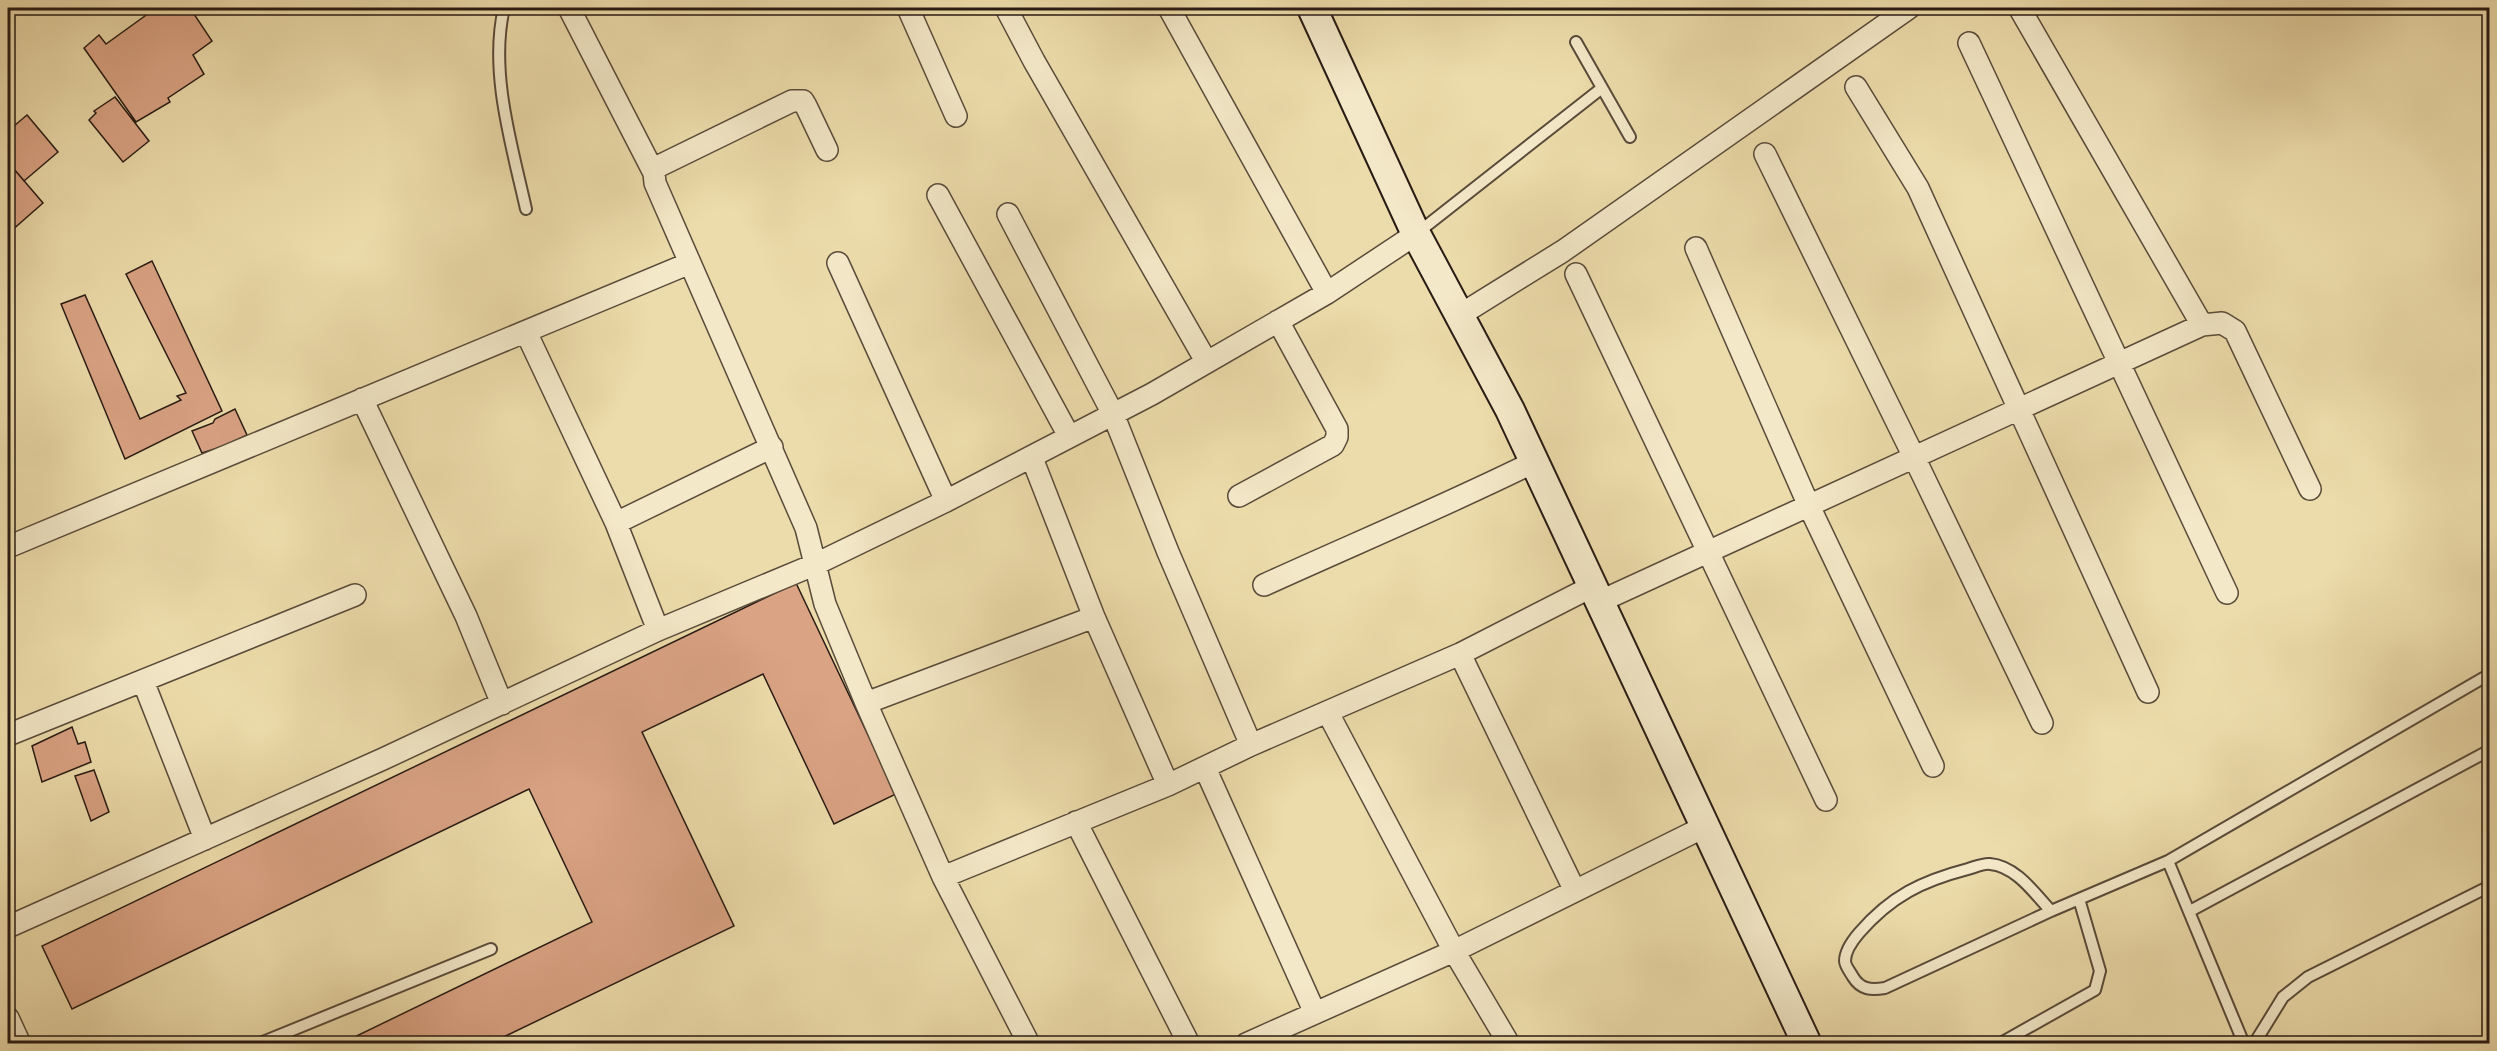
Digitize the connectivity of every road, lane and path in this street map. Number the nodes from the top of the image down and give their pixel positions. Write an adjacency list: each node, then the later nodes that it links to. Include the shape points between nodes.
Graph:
1 (504, 8): 19 (lane, via 499,56 508,128)
2 (569, 8): 17 (street)
3 (908, 8): 13 (street)
4 (1006, 8): 31 (street)
5 (1169, 8): 26 (street)
6 (1312, 8): 21 (street)
7 (1909, 8): 27 (street, via 1563,251)
8 (2020, 9): 29 (street)
9 (1576, 42): 12 (lane)
10 (1969, 43): 32 (street)
11 (1856, 87): 34 (street, via 1918,188)
12 (1602, 88): 14 (lane); 21 (lane)
13 (956, 116)
14 (1630, 137)
15 (827, 150): 17 (street, via 799,99 657,167)
16 (1765, 154): 38 (street)
17 (654, 173): 23 (street)
18 (939, 195): 36 (street)
19 (526, 209)
20 (1008, 214): 35 (street)
21 (1416, 234): 26 (street); 27 (street)
22 (1696, 248): 44 (street)
23 (690, 263): 30 (street); 37 (street)
24 (838, 263): 43 (street)
25 (1576, 274): 47 (street)
26 (1327, 293): 28 (street)
27 (1460, 315): 40 (street)
28 (1278, 321): 31 (street); 42 (street, via 1337,429 1337,437 1333,445)
29 (2202, 325): 32 (street); 41 (street, via 2222,323 2235,331)
30 (526, 332): 33 (street); 45 (street)
31 (1206, 361): 35 (street)
32 (2120, 362): 34 (street); 51 (street)
33 (362, 399): 46 (street); 60 (street, via 466,616)
34 (2020, 408): 38 (street); 58 (street)
35 (1113, 414): 36 (street); 64 (street)
36 (1069, 436): 39 (street)
37 (772, 447): 45 (street); 48 (street, via 806,528)
38 (1914, 457): 44 (street); 62 (street)
39 (1032, 458): 43 (street); 53 (street)
40 (1534, 462): 49 (street, via 1455,502); 50 (street)
41 (2310, 489)
42 (1239, 496)
43 (946, 501): 48 (street)
44 (1809, 506): 47 (street); 66 (street)
45 (616, 523): 54 (street)
46 (8, 547)
47 (1707, 553): 50 (street); 69 (street)
48 (816, 564): 54 (street); 59 (street, via 825,604)
49 (1264, 585)
50 (1597, 593): 55 (street); 71 (street)
51 (2227, 593)
52 (355, 595): 57 (street)
53 (1094, 617): 59 (street); 68 (street)
54 (658, 630): 60 (street)
55 (1460, 654): 61 (street); 76 (street)
56 (2490, 674): 73 (lane)
57 (143, 681): 63 (street); 72 (street)
58 (2148, 692)
59 (866, 703): 74 (street)
60 (502, 704): 72 (street)
61 (1328, 713): 64 (street); 82 (street)
62 (2042, 723)
63 (8, 735)
64 (1251, 745): 67 (street)
65 (2490, 750): 79 (lane)
66 (1933, 766)
67 (1205, 768): 68 (street); 83 (street)
68 (1168, 785): 70 (street)
69 (1826, 800)
70 (1076, 822): 74 (street); 88 (street)
71 (1706, 826): 76 (street); 91 (street)
72 (205, 839): 80 (street)
73 (2168, 861): 77 (lane); 79 (lane)
74 (943, 877): 87 (street)
75 (2490, 886): 94 (lane, via 2308,977 2283,997)
76 (1574, 889): 82 (street)
77 (2079, 899): 78 (lane); 92 (lane, via 2100,971 2096,990)
78 (2050, 911): 78 (lane, via 1885,988 1870,990 1858,985 1845,963 1853,940 1896,897 1935,878 1989,863 2020,878)
79 (2190, 911): 93 (lane)
80 (8, 927)
81 (491, 948): 86 (lane)
82 (1454, 951): 83 (street); 90 (street)
83 (1315, 1012): 89 (street)
84 (8, 1018): 85 (street)
85 (20, 1044)
86 (258, 1044)
87 (1029, 1044)
88 (1189, 1044)
89 (1246, 1044)
90 (1509, 1044)
91 (1807, 1044)
92 (1999, 1044)
93 (2244, 1044)
94 (2254, 1044)

